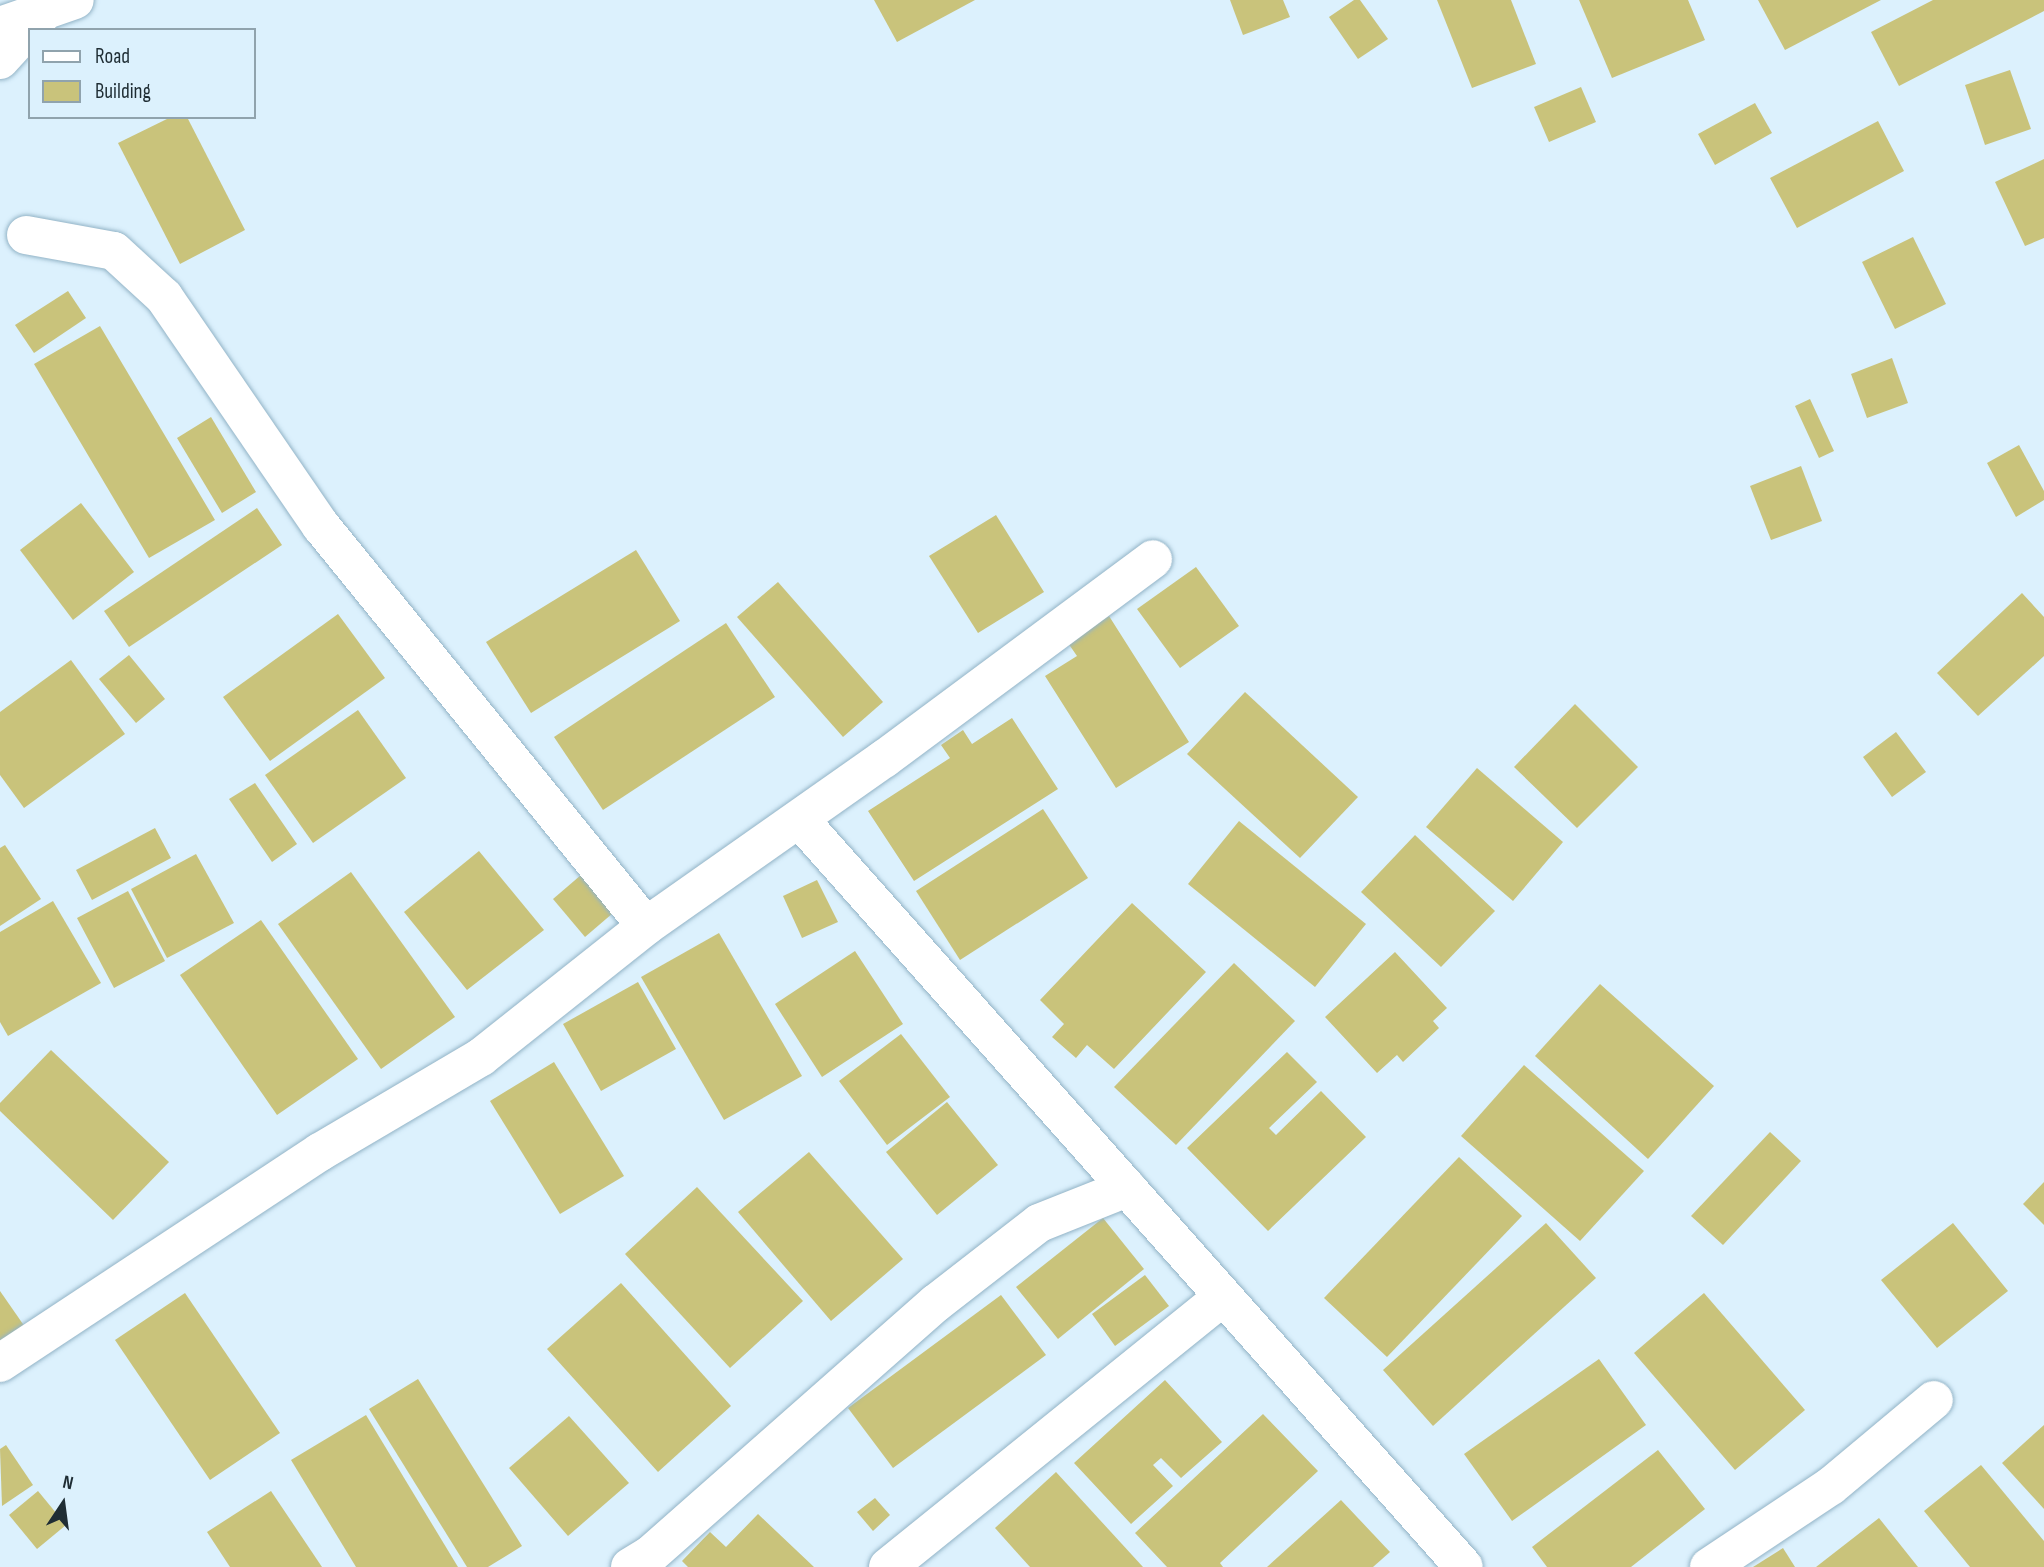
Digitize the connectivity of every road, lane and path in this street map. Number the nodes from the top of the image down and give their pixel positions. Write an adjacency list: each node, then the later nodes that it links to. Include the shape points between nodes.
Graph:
1 (60, 5): 2 (street); 3 (street)
2 (0, 26)
3 (35, 28)
4 (28, 34): 5 (street)
5 (0, 60)
6 (26, 235): 9 (street, via 114,251 164,298 321,526)
7 (1153, 559): 8 (street)
8 (800, 820): 9 (street); 10 (street)
9 (646, 926): 12 (street, via 481,1057 320,1152)
10 (1127, 1188): 11 (street); 14 (street, via 1039,1223 936,1303 650,1555)
11 (1223, 1297): 15 (street); 16 (street)
12 (0, 1363)
13 (1934, 1400): 17 (street, via 1831,1486)
14 (629, 1567)
15 (888, 1567)
16 (1464, 1567)
17 (1709, 1567)

